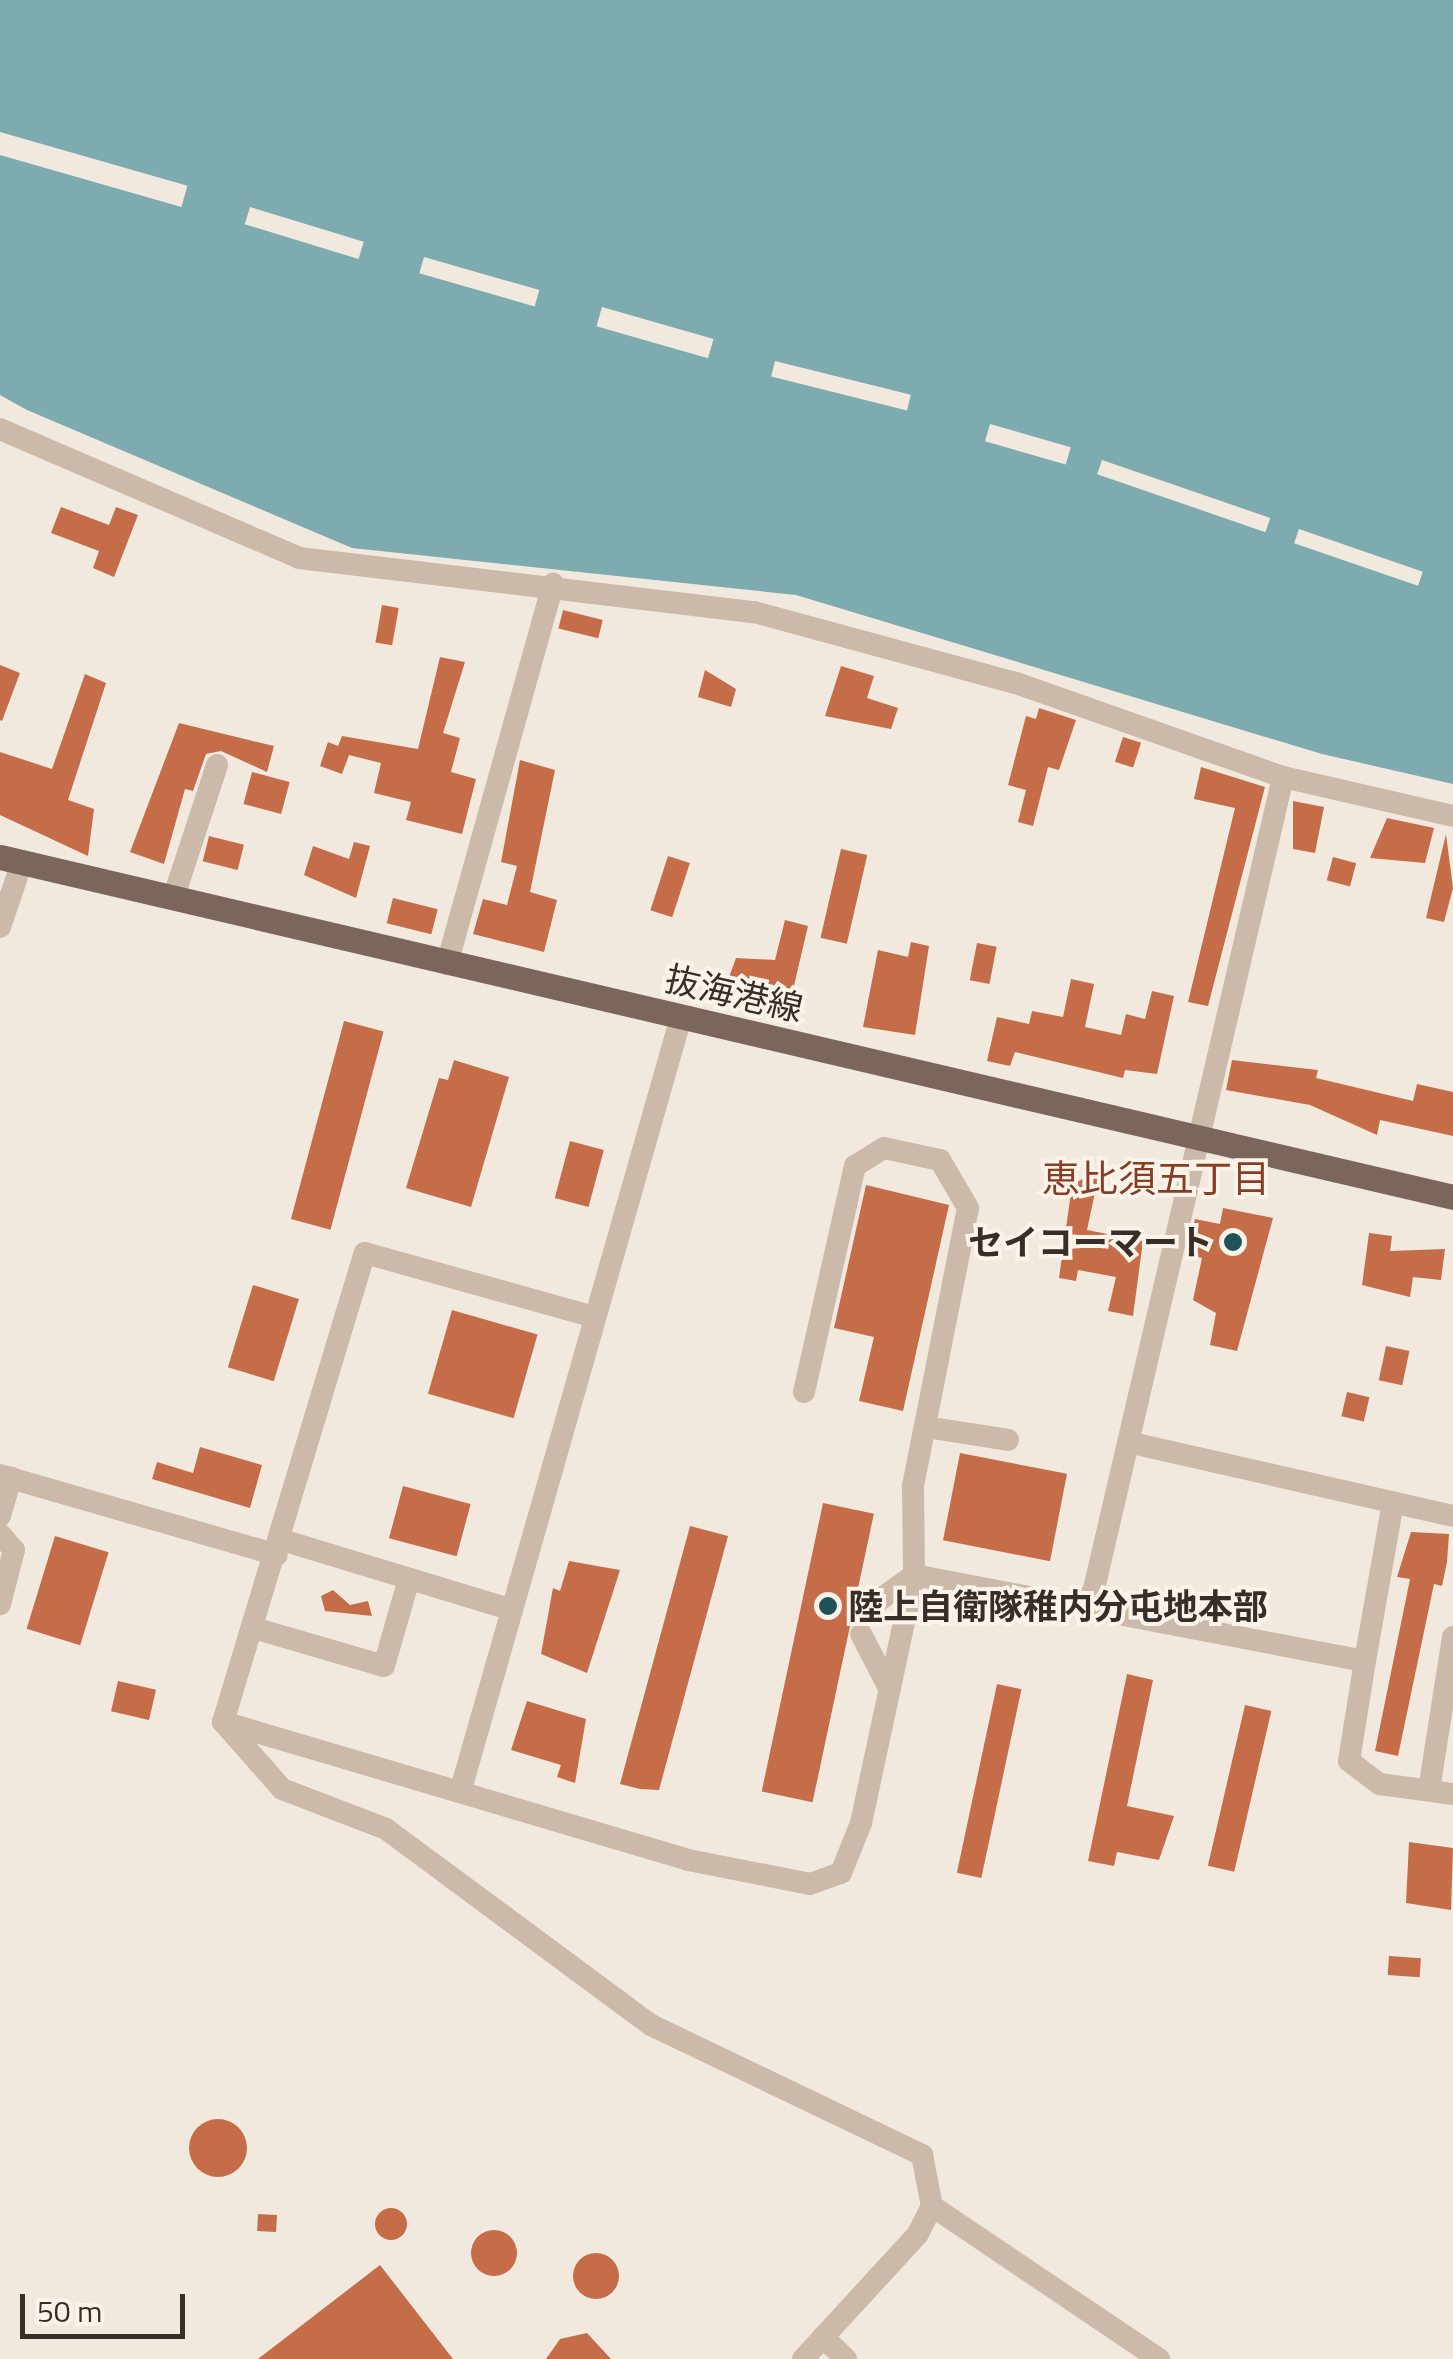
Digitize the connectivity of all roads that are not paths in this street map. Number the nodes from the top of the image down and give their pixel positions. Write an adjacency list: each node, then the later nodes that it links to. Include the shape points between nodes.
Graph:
1 (0, 429): 2 (street, via 299,558 379,573)
2 (553, 584): 4 (street, via 754,612 1016,684); 9 (street)
3 (217, 765): 7 (street)
4 (1283, 776): 5 (street); 11 (street)
5 (1453, 816)
6 (11, 859): 7 (main road, 抜海港線); 8 (street)
7 (173, 900): 9 (main road, 抜海港線)
8 (0, 927)
9 (447, 964): 10 (main road, 抜海港線)
10 (681, 1017): 11 (main road, 抜海港線); 13 (street)
11 (1196, 1137): 12 (main road, 抜海港線); 17 (street)
12 (1453, 1197)
13 (594, 1317): 23 (street, via 365,1253); 29 (street)
14 (804, 1392): 15 (street, via 856,1166 884,1148 940,1160 968,1208)
15 (926, 1427): 16 (street); 24 (street, via 909,1522)
16 (1008, 1440)
17 (1132, 1443): 19 (street); 27 (street, via 1100,1576)
18 (6, 1477): 20 (street); 23 (street)
19 (1393, 1503): 21 (street); 33 (street)
20 (0, 1516)
21 (1453, 1516)
22 (0, 1534): 26 (street, via 14,1550)
23 (279, 1547): 25 (street); 30 (street)
24 (914, 1576): 27 (street); 28 (street, via 876,1594); 34 (street)
25 (409, 1578): 29 (street); 30 (street, via 384,1666)
26 (0, 1604)
27 (1076, 1606): 33 (street)
28 (868, 1608)
29 (512, 1610): 36 (street)
30 (254, 1628): 35 (street)
31 (860, 1634): 34 (street)
32 (1453, 1637): 37 (street)
33 (1365, 1661): 37 (street, via 1349,1761 1380,1784)
34 (889, 1688): 36 (street, via 852,1858 827,1882 688,1860)
35 (223, 1722): 36 (street); 39 (street, via 282,1790 386,1829 651,2025 922,2155)
36 (461, 1789)
37 (1429, 1790): 38 (street)
38 (1453, 1794)
39 (932, 2206): 40 (street); 43 (street)
40 (822, 2338): 41 (street); 42 (street)
41 (803, 2359)
42 (846, 2359)
43 (1159, 2359)

